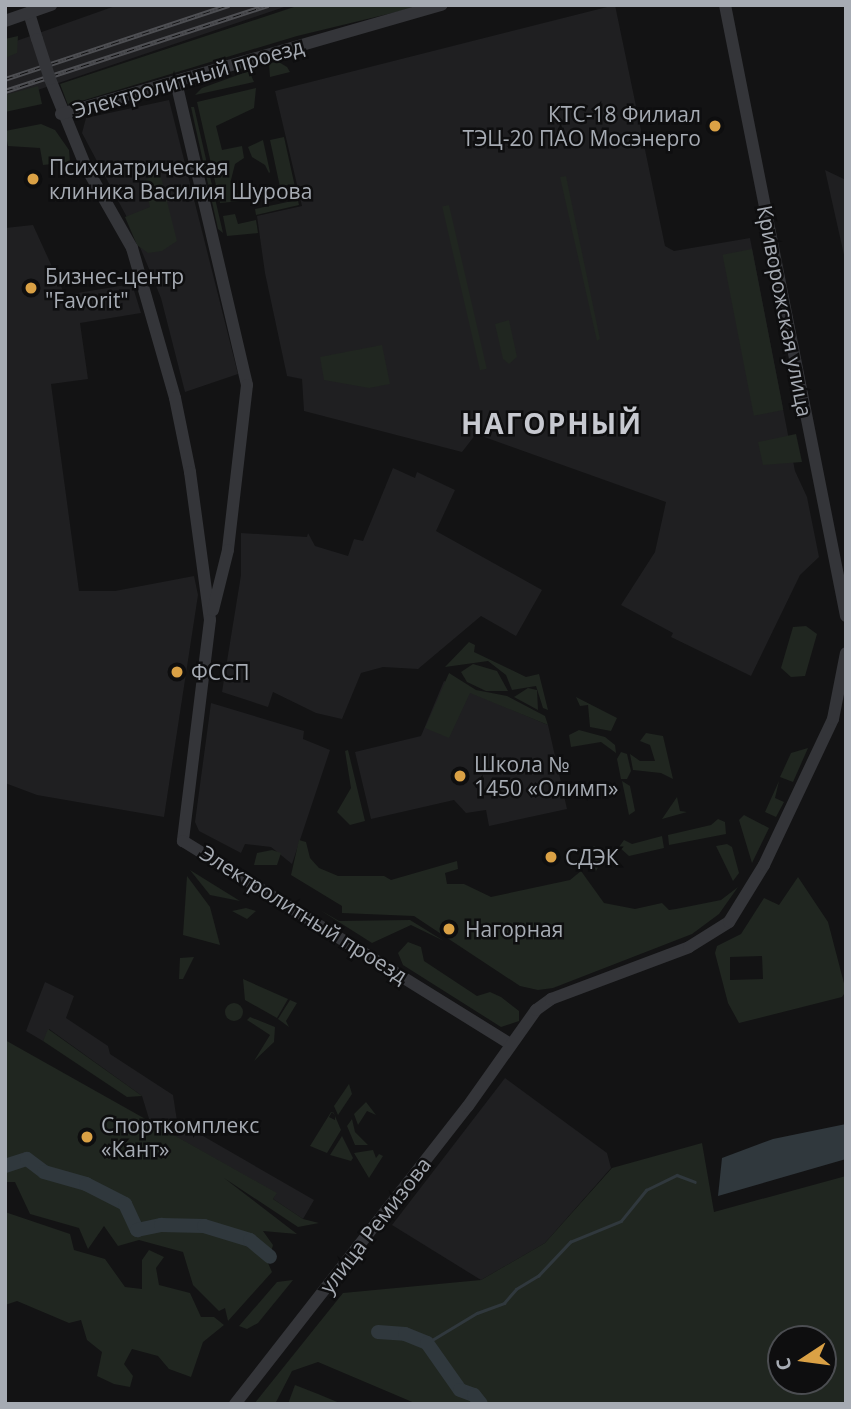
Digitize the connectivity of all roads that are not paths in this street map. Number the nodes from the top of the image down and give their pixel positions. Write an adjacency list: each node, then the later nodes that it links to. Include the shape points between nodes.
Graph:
1 (51, 5): 4 (street)
2 (442, 5): 6 (street, Электролитный проезд)
3 (724, 5): 10 (street, Криворожская улица)
4 (29, 13): 5 (street); 7 (street, bridge)
5 (5, 21)
6 (176, 82): 7 (street, Электролитный проезд); 9 (street, via 247,385)
7 (61, 114): 8 (street, Электролитный проезд, via 132,248 144,284 174,398)
8 (200, 540): 9 (street, via 214,557); 11 (street, Электролитный проезд)
9 (228, 550): 11 (street)
10 (846, 616)
11 (210, 620): 14 (street, Электролитный проезд, via 183,841)
12 (846, 653): 13 (street)
13 (842, 706): 14 (street, via 774,846 729,922 689,947 543,1003)
14 (509, 1044): 15 (street, улица Ремизова, via 468,1106)
15 (235, 1404)

